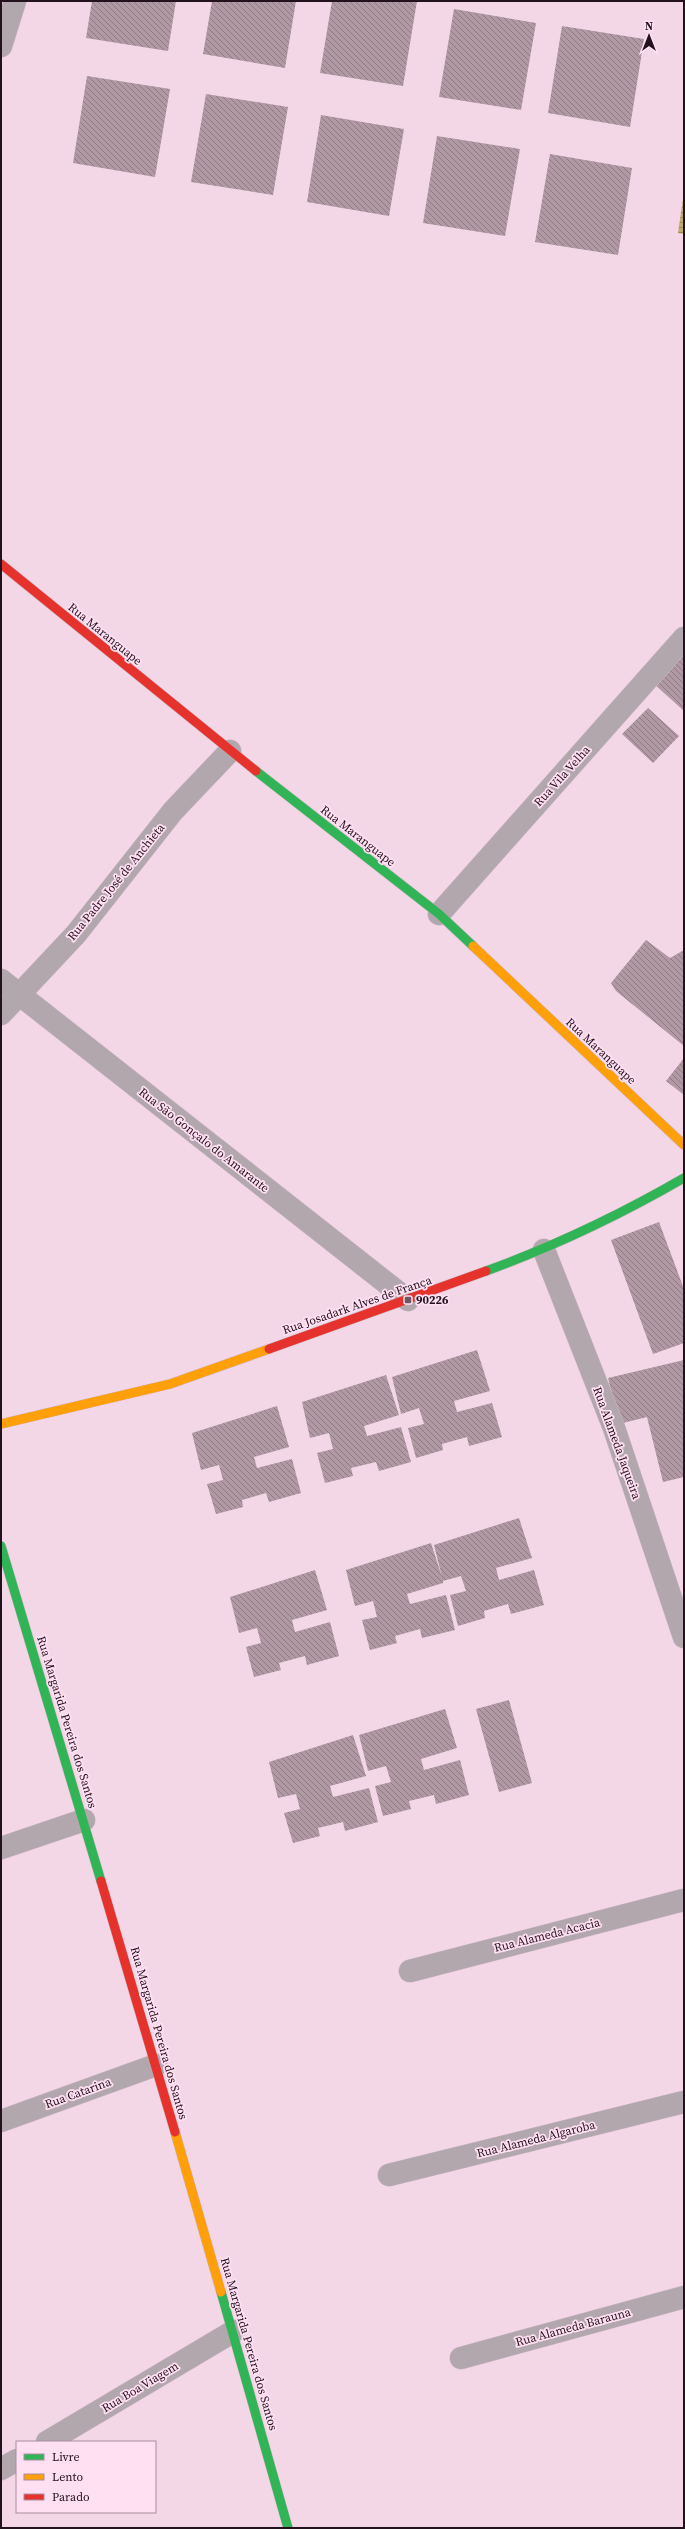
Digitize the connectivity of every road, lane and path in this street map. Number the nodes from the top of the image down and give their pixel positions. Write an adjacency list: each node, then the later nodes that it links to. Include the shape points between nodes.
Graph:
1 (16, 1): 2 (street)
2 (1, 46)
3 (1, 564): 5 (street, Rua Maranguape)
4 (684, 638): 6 (street, Rua Vila Velha)
5 (230, 751): 6 (street, Rua Maranguape); 7 (street, Rua Padre José de Anchieta, via 173,811 76,934)
6 (439, 914): 9 (street, Rua Maranguape)
7 (9, 987): 8 (street, Rua Padre José de Anchieta); 12 (street, Rua São Gonçalo do Amarante)
8 (1, 1014)
9 (684, 1145)
10 (684, 1178): 11 (street, Rua Josadark Alves de França, via 632,1208)
11 (544, 1250): 12 (street, Rua Josadark Alves de França); 15 (street, Rua Alameda Jaqueira, via 614,1428)
12 (408, 1300): 13 (street, Rua Josadark Alves de França, via 170,1384)
13 (1, 1424)
14 (1, 1546): 16 (street, Rua Margarida Pereira dos Santos)
15 (684, 1637)
16 (84, 1820): 17 (street); 20 (street, Rua Margarida Pereira dos Santos)
17 (1, 1848)
18 (684, 1900): 19 (street, Rua Alameda Acacia)
19 (410, 1971)
20 (156, 2065): 22 (street, Rua Catarina); 25 (street, Rua Margarida Pereira dos Santos)
21 (684, 2102): 23 (street, Rua Alameda Algaroba)
22 (1, 2121)
23 (389, 2175)
24 (684, 2296): 26 (street, Rua Alameda Barauna)
25 (234, 2331): 27 (street, Rua Boa Viagem); 30 (street, Rua Margarida Pereira dos Santos)
26 (461, 2358)
27 (49, 2441)
28 (16, 2461): 29 (street)
29 (1, 2469)
30 (288, 2528)

